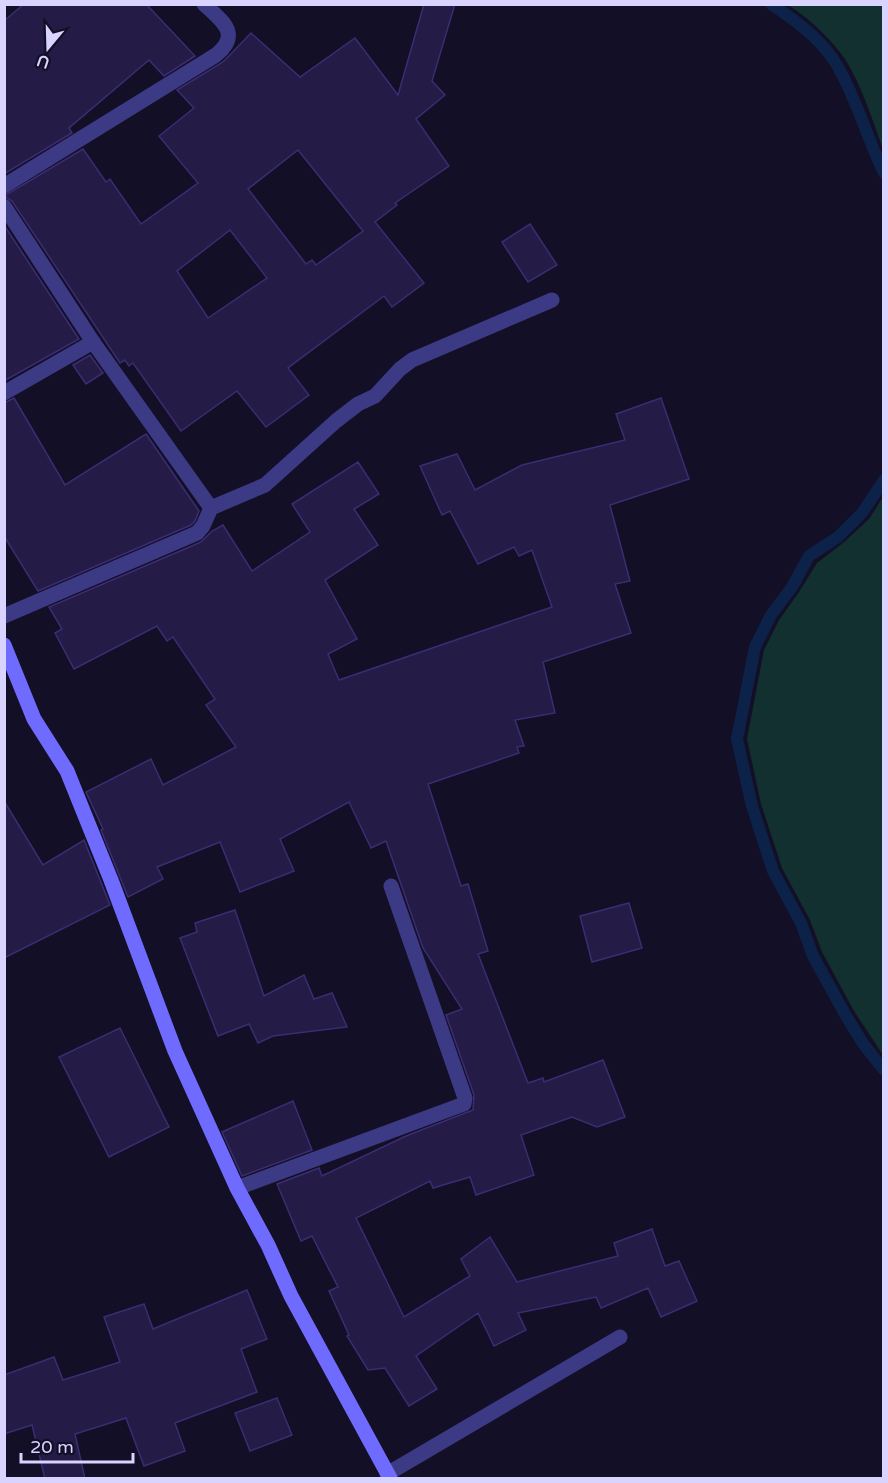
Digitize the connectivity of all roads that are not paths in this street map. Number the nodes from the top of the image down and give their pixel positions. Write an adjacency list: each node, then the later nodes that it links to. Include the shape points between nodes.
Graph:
1 (204, 4): 2 (street, via 223,22 229,35 226,46)
2 (4, 186)
3 (4, 206): 5 (street)
4 (552, 300): 7 (street, via 412,360 375,396 336,421 265,485)
5 (93, 342): 6 (street); 7 (street)
6 (4, 393)
7 (211, 508): 8 (street, via 203,526 189,538)
8 (4, 616)
9 (4, 645): 11 (street, via 34,719 66,771 175,1051)
10 (391, 886): 11 (street, via 465,1104)
11 (237, 1188): 13 (street)
12 (620, 1337): 13 (street)
13 (389, 1476)

